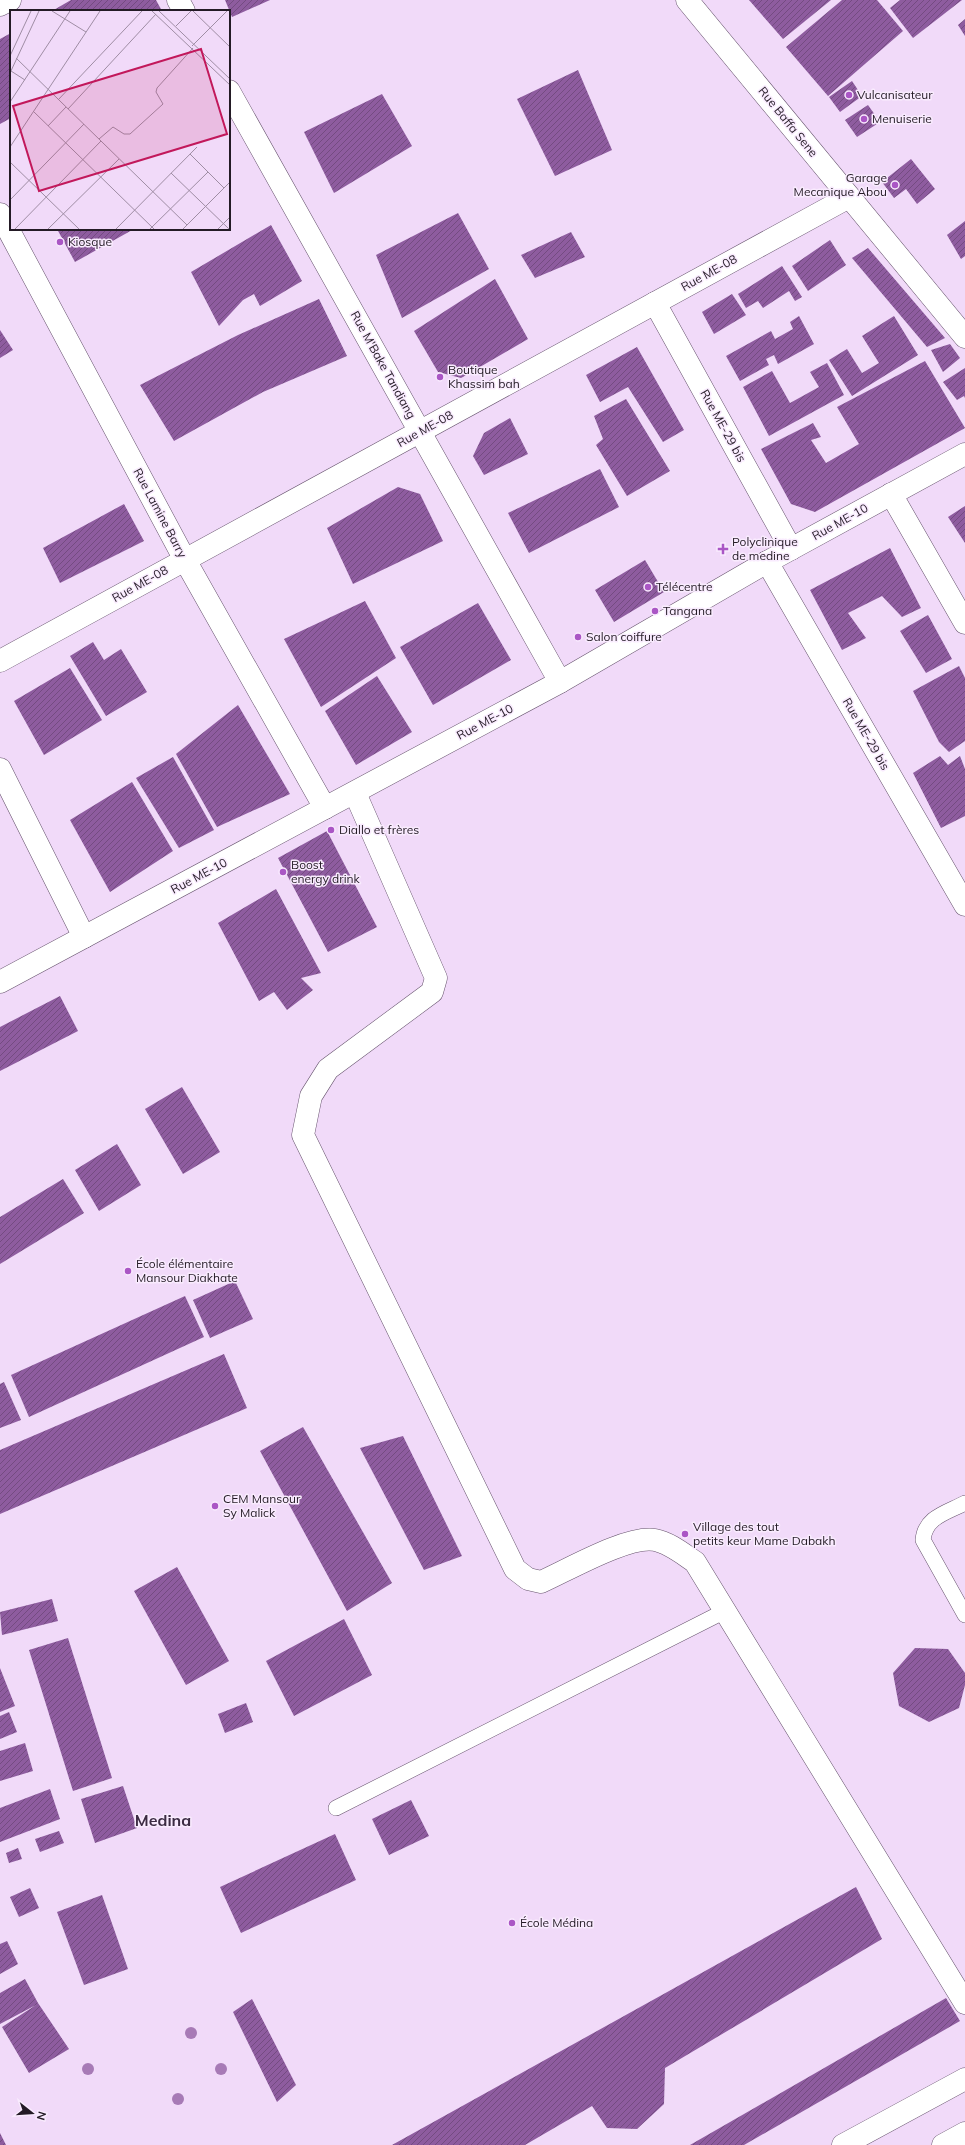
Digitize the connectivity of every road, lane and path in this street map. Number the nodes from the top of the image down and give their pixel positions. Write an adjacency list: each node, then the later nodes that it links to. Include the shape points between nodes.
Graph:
1 (10, 0): 4 (street)
2 (178, 0): 5 (street)
3 (687, 0): 7 (street, Rue Baffa Sene)
4 (0, 5)
5 (183, 10)
6 (230, 93): 11 (street, Rue M'Bake Tandiang)
7 (849, 196): 9 (street, Rue ME-08); 10 (street, Rue Baffa Sene)
8 (0, 214): 15 (street, Rue Lamine Barry)
9 (655, 303): 11 (street, Rue ME-08); 14 (street, Rue ME-29 bis)
10 (965, 338)
11 (420, 431): 15 (street, Rue ME-08); 19 (street, Rue M'Bake Tandiang)
12 (965, 454): 13 (street, Rue ME-10)
13 (891, 494): 14 (street, Rue ME-10); 17 (street)
14 (791, 549): 16 (street, Rue ME-10)
15 (185, 560): 18 (street, Rue ME-08); 22 (street, Rue Lamine Barry)
16 (767, 562): 19 (street, Rue ME-10); 23 (street, Rue ME-29 bis)
17 (965, 623)
18 (0, 661)
19 (560, 682): 21 (street, Rue ME-10)
20 (0, 769): 24 (street)
21 (355, 793): 22 (street, Rue ME-10); 27 (street, via 436,978 432,992 328,1069 311,1096 303,1135 515,1569 528,1578 541,1582 628,1542 655,1540 677,1549 695,1562)
22 (325, 808): 24 (street, Rue ME-10)
23 (965, 906)
24 (84, 937): 25 (street, Rue ME-10)
25 (0, 982)
26 (965, 1503): 28 (lane, via 932,1520 924,1529 923,1540)
27 (725, 1611): 29 (lane); 30 (street)
28 (965, 1615)
29 (336, 1808)
30 (965, 2003)
31 (965, 2078): 33 (street)
32 (965, 2133): 34 (street)
33 (843, 2145)
34 (942, 2145)

